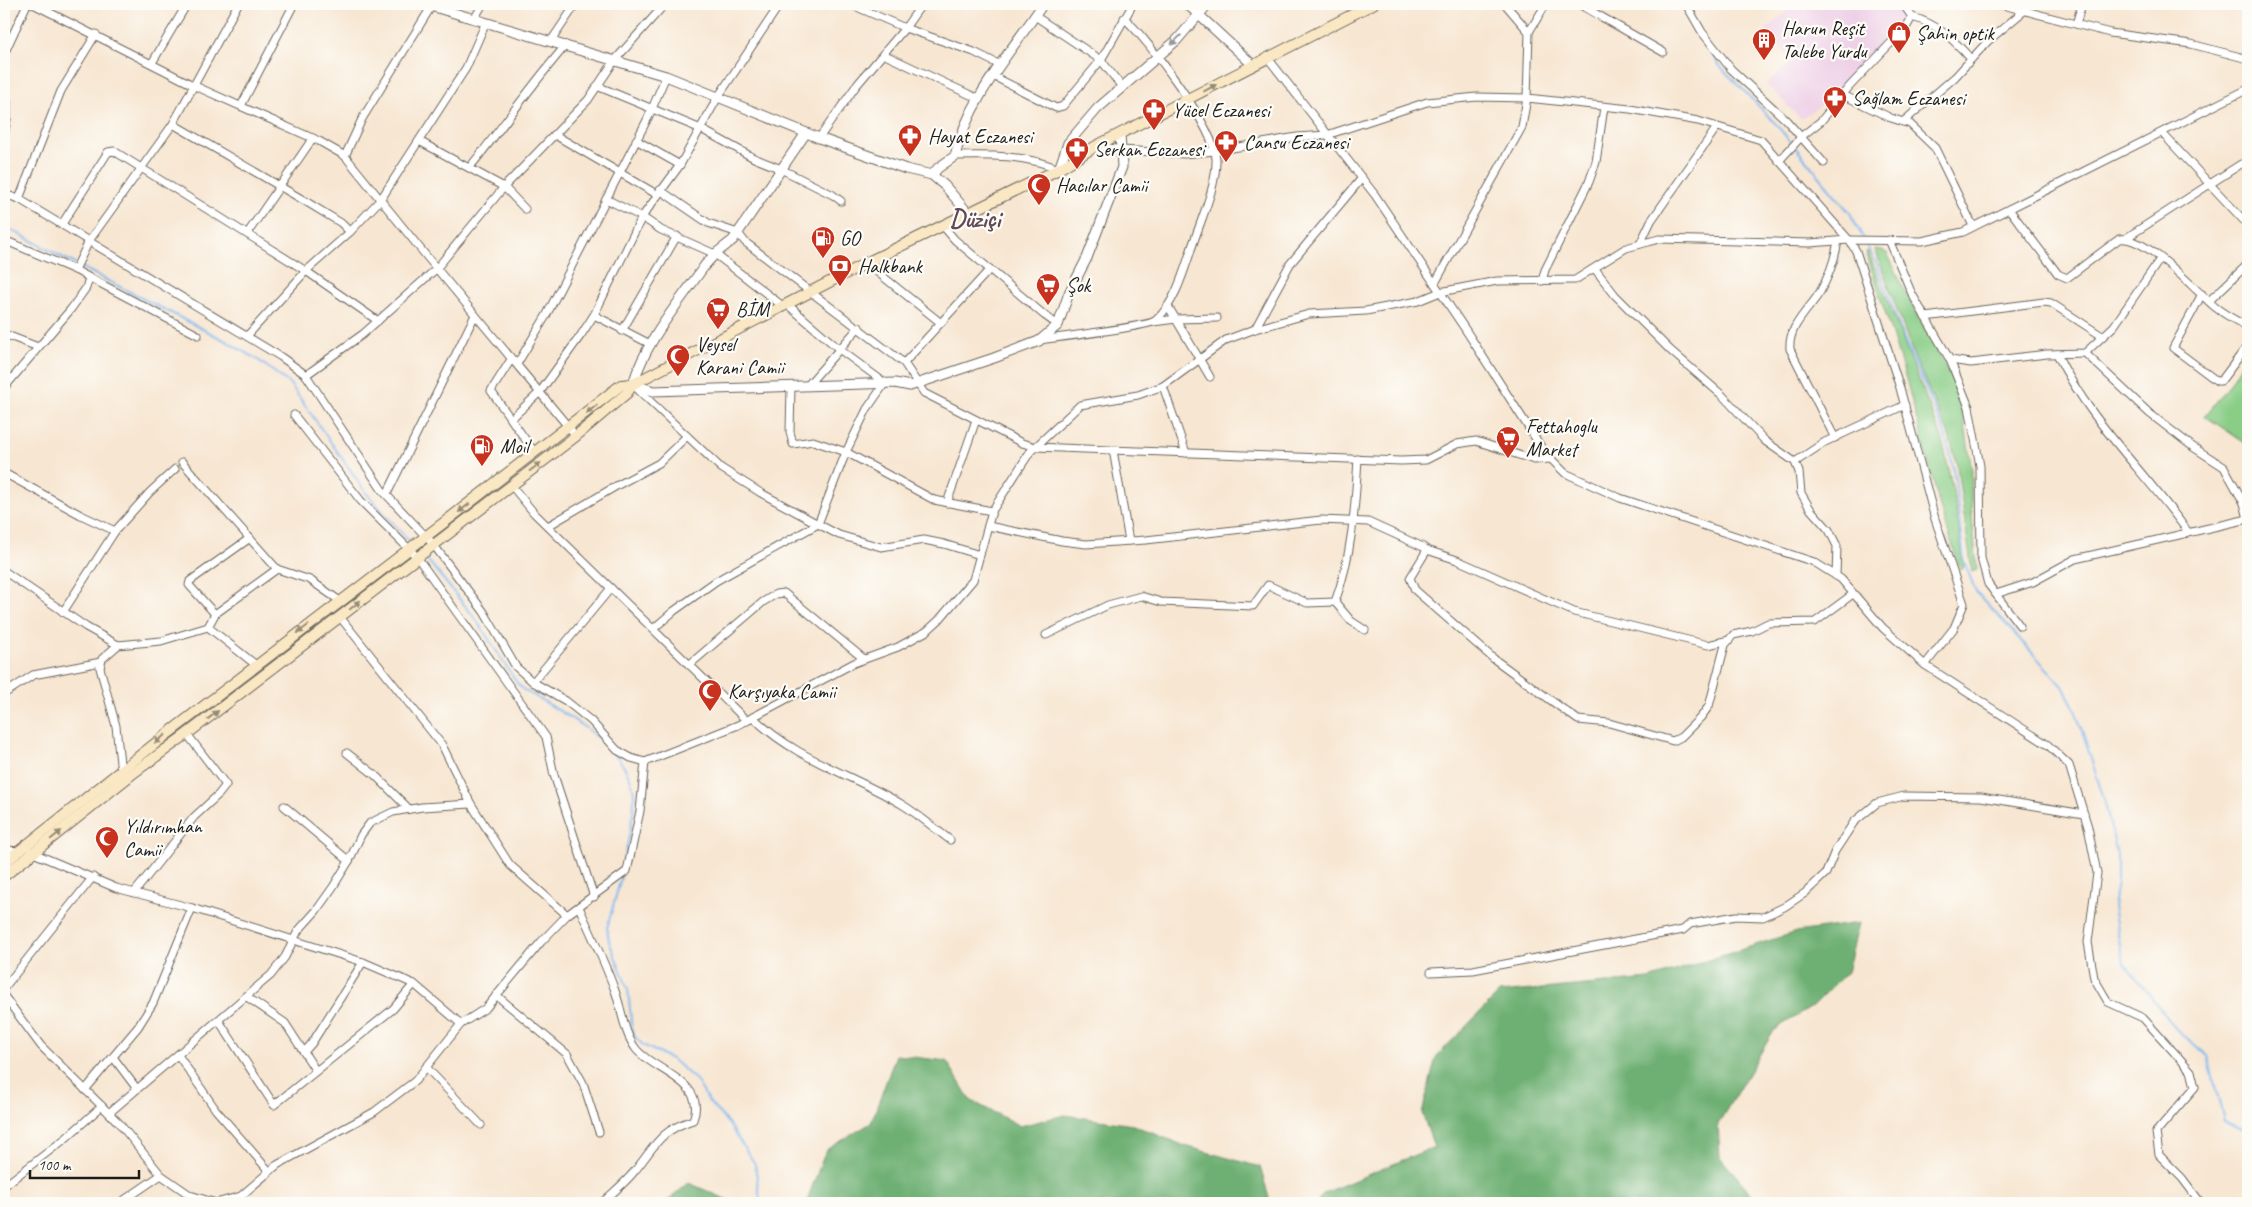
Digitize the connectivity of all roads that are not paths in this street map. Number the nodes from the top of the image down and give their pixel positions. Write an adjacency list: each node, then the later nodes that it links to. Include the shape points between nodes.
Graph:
1 (27, 4): 40 (street)
2 (33, 4): 36 (street)
3 (186, 4): 48 (street)
4 (238, 4): 53 (street)
5 (294, 4): 63 (street)
6 (483, 4): 31 (street)
7 (576, 4): 37 (street)
8 (665, 4): 46 (street)
9 (780, 4): 58 (street)
10 (850, 4): 34 (street)
11 (922, 4): 34 (street)
12 (1043, 4): 28 (street)
13 (1133, 4): 30 (street)
14 (1187, 4): 27 (street)
15 (1208, 4): 27 (street)
16 (1373, 4): 43 (main road)
17 (1505, 4): 35 (street)
18 (1546, 4): 35 (street)
19 (1579, 4): 39 (street)
20 (1686, 4): 76 (street, via 1702,32 1731,69)
21 (1903, 4): 29 (street)
22 (1999, 4): 26 (street)
23 (2082, 4): 33 (street)
24 (428, 5): 25 (street); 84 (street, via 362,119)
25 (447, 7): 31 (street)
26 (2025, 10): 33 (street); 44 (street)
27 (1199, 15): 42 (street, one-way to 42); 50 (street)
28 (1035, 16): 47 (street); 49 (street)
29 (1912, 17): 44 (street, via 1930,22); 57 (street, via 1892,45)
30 (1124, 18): 42 (street); 47 (street)
31 (474, 19): 32 (street)
32 (486, 22): 37 (street); 80 (street, via 466,68)
33 (2076, 24): 45 (street, via 2191,44)
34 (906, 28): 41 (street); 49 (street)
35 (1529, 32): 59 (street)
36 (96, 34): 48 (street); 102 (street, via 61,91)
37 (551, 41): 38 (street)
38 (566, 45): 46 (street); 91 (street)
39 (1663, 52)
40 (4, 54)
41 (883, 54): 61 (street); 78 (street)
42 (1158, 56): 55 (street); 62 (street)
43 (1268, 57): 50 (main road); 75 (street)
44 (1971, 59): 66 (street)
45 (2248, 59)
46 (615, 60): 51 (street); 54 (street)
47 (1101, 60): 52 (street, via 1063,106 1056,108); 55 (street)
48 (152, 64): 53 (street)
49 (998, 64): 52 (street)
50 (1253, 64): 62 (main road, one-way to 50)
51 (666, 76): 58 (street); 65 (street)
52 (993, 76): 61 (street)
53 (196, 86): 63 (street); 67 (street)
54 (597, 86): 65 (street); 74 (street)
55 (1122, 87): 93 (street, via 1098,108 1068,143)
56 (2248, 89): 71 (street)
57 (1843, 95): 66 (street); 76 (street, via 1821,121)
58 (718, 97): 69 (street); 70 (street)
59 (1527, 98): 64 (street); 75 (street, via 1477,97 1427,102); 136 (street, via 1522,127)
60 (4, 99): 73 (street, via 8,101)
61 (978, 99): 85 (street)
62 (1188, 100): 72 (main road); 83 (street)
63 (242, 106): 77 (street)
64 (1604, 106): 68 (street); 135 (street, via 1596,162 1589,182)
65 (652, 109): 69 (street); 79 (street)
66 (1903, 122): 113 (street, via 1910,124 1935,148)
67 (173, 124): 90 (street); 98 (street)
68 (1717, 127): 86 (street, via 1761,140); 124 (street, via 1651,221)
69 (701, 130): 89 (street); 92 (street)
70 (806, 133): 78 (street); 92 (street)
71 (2162, 133): 97 (street); 107 (street)
72 (1120, 134): 81 (main road); 82 (street)
73 (4, 135)
74 (554, 135): 94 (street); 99 (street)
75 (1327, 135): 83 (street); 96 (street)
76 (1802, 136): 86 (street); 87 (street)
77 (313, 138): 84 (street); 98 (street)
78 (819, 138): 95 (street)
79 (636, 140): 89 (street); 94 (street)
80 (419, 141): 91 (street); 103 (street)
81 (1096, 146): 82 (street); 93 (main road)
82 (1122, 150): 83 (street, via 1184,154); 151 (street, via 1122,167)
83 (1215, 150): 142 (street, via 1213,184)
84 (346, 156): 103 (street)
85 (955, 156): 93 (street, via 994,154 1040,161); 95 (street)
86 (1779, 161): 120 (street)
87 (1824, 163)
88 (2241, 164): 97 (street)
89 (680, 165): 100 (street)
90 (141, 167): 110 (street, via 114,151 108,152); 116 (street); 122 (street)
91 (470, 167): 99 (street)
92 (781, 169): 105 (street); 115 (street)
93 (1059, 169): 108 (main road)
94 (620, 172): 100 (street); 104 (street)
95 (932, 175): 108 (street)
96 (1362, 178): 136 (street); 154 (street, via 1290,264)
97 (2210, 185): 111 (street); 118 (street)
98 (281, 187): 114 (street, via 341,223); 116 (street)
99 (504, 187): 106 (street); 130 (street)
100 (659, 192): 109 (street); 115 (street, via 708,223)
101 (4, 194): 102 (street)
102 (19, 199): 110 (street)
103 (380, 199): 114 (street); 130 (street)
104 (606, 199): 109 (street); 169 (street, via 546,316)
105 (841, 202)
106 (525, 209)
107 (2009, 209): 113 (street); 118 (street, via 2058,274 2067,278 2120,239)
108 (968, 213): 112 (main road)
109 (642, 217): 117 (street); 144 (street)
110 (62, 224): 122 (street)
111 (2248, 225)
112 (943, 226): 127 (main road); 131 (street)
113 (1973, 226): 121 (street, via 1963,232 1922,241)
114 (350, 232): 133 (street)
115 (738, 233): 125 (street); 137 (street, via 745,242)
116 (247, 234): 133 (street)
117 (677, 236): 125 (street); 155 (street)
118 (2126, 238): 126 (street, via 2139,243)
119 (4, 240): 129 (street)
120 (1849, 240): 121 (street); 123 (street); 181 (street, via 1856,251)
121 (1889, 240): 145 (street)
122 (89, 241): 129 (street); 158 (street)
123 (1838, 241): 124 (street, via 1659,239); 188 (street, via 1834,260 1820,291 1789,339 1790,349)
124 (1640, 244): 132 (street, via 1626,248)
125 (715, 254): 141 (street); 161 (street)
126 (2160, 259): 139 (street); 159 (street, via 2114,326)
127 (866, 263): 137 (main road); 150 (street)
128 (2248, 264): 140 (street)
129 (77, 266): 134 (street)
130 (436, 268): 143 (street); 148 (street)
131 (990, 269): 150 (street); 151 (street)
132 (1595, 269): 135 (street, via 1575,280); 197 (street, via 1615,295 1670,350 1723,396 1765,441)
133 (306, 271): 148 (street); 158 (street)
134 (89, 278): 157 (street); 163 (street, via 71,309)
135 (1542, 281): 138 (street, via 1497,281)
136 (1434, 283): 138 (street)
137 (814, 292): 141 (main road); 152 (street)
138 (1440, 292): 154 (street, via 1418,301 1366,311 1309,314); 195 (street)
139 (2202, 294): 140 (street); 162 (street, via 2173,348 2222,381)
140 (2209, 301): 153 (street)
141 (786, 306): 164 (street); 175 (main road)
142 (1168, 306): 147 (street); 149 (street)
143 (475, 315): 169 (street); 201 (street)
144 (594, 315): 155 (street); 180 (street)
145 (1925, 317): 159 (street, via 2044,302 2051,303); 168 (street)
146 (1217, 318): 147 (street)
147 (1176, 319): 149 (street); 167 (street)
148 (378, 321): 171 (street)
149 (1153, 322): 160 (street)
150 (941, 323): 170 (street)
151 (1058, 324): 160 (street)
152 (859, 327): 164 (street); 170 (street)
153 (2248, 327)
154 (1255, 328): 167 (street, via 1226,340)
155 (622, 331): 161 (street)
156 (4, 334): 163 (street)
157 (198, 335)
158 (247, 336): 171 (street)
159 (2102, 336): 165 (street)
160 (1039, 340): 174 (street)
161 (650, 344): 175 (street, via 639,362)
162 (2248, 346)
163 (38, 347): 179 (street)
164 (839, 349): 173 (street); 176 (street)
165 (2085, 353): 166 (street); 204 (street, via 2149,413 2224,468 2244,502)
166 (2056, 354): 168 (street, via 1971,363); 210 (street, via 2069,380)
167 (1201, 359): 172 (street); 177 (street)
168 (1950, 360): 221 (street, via 1969,407 1980,466 1981,558 1988,584)
169 (514, 361): 180 (street); 183 (street, via 491,391)
170 (904, 362): 174 (street)
171 (306, 375): 201 (street)
172 (1210, 377)
173 (885, 383): 174 (street, via 910,386); 176 (street); 191 (street, via 867,409)
174 (918, 383): 184 (street, via 924,393)
175 (633, 384): 178 (street, via 652,392); 185 (main road, one-way to 185, via 621,385); 186 (main road); 187 (street)
176 (806, 386): 178 (street)
177 (1163, 386): 189 (street, via 1138,395 1080,405); 193 (street)
178 (791, 387): 191 (street, via 790,432 793,444 813,441)
179 (4, 388)
180 (540, 392): 183 (street); 185 (street)
181 (1905, 405): 188 (street); 238 (street, via 1935,520 1964,604 1954,628)
182 (294, 415): 213 (street, via 361,501)
183 (512, 418): 192 (street)
184 (976, 420): 189 (street); 202 (street)
185 (569, 427): 186 (street); 192 (main road)
186 (576, 436): 200 (main road, one-way to 186)
187 (687, 436): 206 (street, via 721,468); 207 (street, via 659,463)
188 (1835, 438): 197 (street)
189 (1036, 447): 190 (street); 203 (street)
190 (1113, 450): 193 (street); 212 (street)
191 (846, 452): 202 (street, via 908,488); 206 (street)
192 (535, 453): 213 (main road, one-way to 213)
193 (1186, 453): 194 (street)
194 (1358, 459): 195 (street, via 1426,460 1457,444 1476,441 1534,460); 205 (street)
195 (1551, 459): 218 (street, via 1565,473 1620,498 1814,562)
196 (182, 462): 211 (street)
197 (1795, 462): 218 (street, via 1801,492 1837,546)
198 (174, 469): 209 (street)
199 (4, 473): 209 (street)
200 (511, 485): 207 (street); 213 (main road)
201 (387, 494): 213 (street)
202 (948, 503): 203 (street)
203 (992, 510): 208 (street)
204 (2248, 519): 210 (street)
205 (1354, 522): 212 (street, via 1321,520); 214 (street, via 1368,522); 223 (street)
206 (818, 524): 215 (street, via 881,547 924,540); 229 (street, via 716,581)
207 (548, 526): 219 (street)
208 (988, 526): 212 (street, via 1062,542); 215 (street)
209 (115, 531): 224 (street)
210 (2188, 532): 221 (street, via 2075,559 2033,582)
211 (250, 538): 216 (street); 225 (street, via 188,585)
212 (1129, 541)
213 (420, 548): 222 (main road); 226 (main road, one-way to 213); 239 (street, via 484,612 516,667); 259 (street, via 546,737 554,775)
214 (1427, 550): 232 (street, via 1574,612 1708,645); 232 (street, via 1410,578 1415,590 1494,660 1578,720 1609,723 1673,740 1681,737 1709,706)
215 (980, 555): 234 (street, via 974,580 927,631 898,647)
216 (277, 569): 222 (street, via 310,580); 225 (street)
217 (4, 571): 224 (street)
218 (1836, 576): 220 (street)
219 (611, 588): 229 (street); 239 (street)
220 (1853, 594): 232 (street, via 1815,622 1768,623 1733,635); 238 (street)
221 (1996, 594): 227 (street)
222 (340, 601): 236 (main road, one-way to 236)
223 (1335, 602): 230 (street); 231 (street, via 1307,603 1268,585 1253,606 1161,602 1141,596 1108,605)
224 (63, 612): 233 (street)
225 (215, 614): 228 (street)
226 (340, 617): 242 (main road, one-way to 226); 246 (street, via 442,745)
227 (2020, 626)
228 (208, 627): 233 (street, via 161,641); 236 (street)
229 (653, 629): 237 (street)
230 (1365, 630)
231 (1046, 635)
232 (1729, 640)
233 (118, 645): 235 (street)
234 (864, 659): 237 (street, via 784,593 763,602); 241 (street)
235 (101, 662): 240 (street, via 33,675); 245 (street, via 116,726)
236 (256, 665): 245 (main road, one-way to 245)
237 (690, 665): 241 (street)
238 (1925, 665): 249 (street, via 2048,745 2069,765)
239 (533, 682): 244 (street, via 566,700 591,721 617,750)
240 (4, 694)
241 (750, 719): 244 (street); 250 (street, via 794,748 903,805)
242 (187, 734): 253 (main road, one-way to 242); 258 (street, via 226,785 194,817)
243 (347, 753): 248 (street)
244 (644, 762): 259 (street, via 640,811 627,871)
245 (121, 772): 252 (main road)
246 (471, 804): 248 (street); 262 (street, via 510,865)
247 (284, 806): 254 (street)
248 (409, 809): 254 (street, via 393,812 370,823)
249 (2084, 814): 265 (street, via 1981,797 1904,796 1877,803 1854,822 1826,872 1805,892 1763,917 1736,916 1690,924 1683,930 1473,970); 290 (street, via 2097,872 2088,942 2094,978 2108,1002 2143,1018 2192,1071 2195,1087 2156,1132 2159,1155)
250 (950, 840)
251 (4, 850): 252 (street)
252 (20, 851): 253 (street); 255 (main road)
253 (34, 853): 256 (main road); 257 (street)
254 (349, 861): 263 (street)
255 (4, 863)
256 (4, 876)
257 (93, 877): 258 (street); 267 (street)
258 (134, 892): 261 (street)
259 (594, 897): 260 (street)
260 (579, 907): 262 (street); 289 (street, via 614,988 630,1040 638,1052 680,1079 692,1096 697,1111 693,1120 662,1134 632,1174)
261 (192, 908): 263 (street); 275 (street, via 154,1003)
262 (568, 915): 269 (street)
263 (294, 940): 264 (street); 270 (street, via 271,975)
264 (363, 962): 266 (street); 273 (street)
265 (1431, 972)
266 (414, 984): 272 (street); 277 (street, via 393,1009)
267 (4, 988)
268 (4, 996): 279 (street, via 42,1046)
269 (496, 996): 272 (street, via 486,1008); 283 (street, via 568,1054 583,1083)
270 (247, 997): 271 (street); 273 (street, via 284,1023)
271 (219, 1021): 274 (street); 277 (street, via 274,1105)
272 (461, 1024): 276 (street)
273 (305, 1051): 277 (street)
274 (178, 1055): 278 (street); 284 (street, via 216,1110)
275 (113, 1057): 278 (street); 279 (street)
276 (426, 1067): 282 (street); 284 (street, via 415,1081 374,1112 277,1164)
277 (316, 1071)
278 (137, 1089): 281 (street)
279 (86, 1090): 280 (street)
280 (102, 1106): 281 (street); 286 (street)
281 (109, 1113): 285 (street)
282 (481, 1125)
283 (598, 1132)
284 (269, 1172): 287 (street, via 241,1196)
285 (162, 1175): 287 (street, via 190,1195 216,1203); 288 (street)
286 (4, 1186)
287 (228, 1202)
288 (120, 1203)
289 (602, 1203)
290 (2202, 1203)

